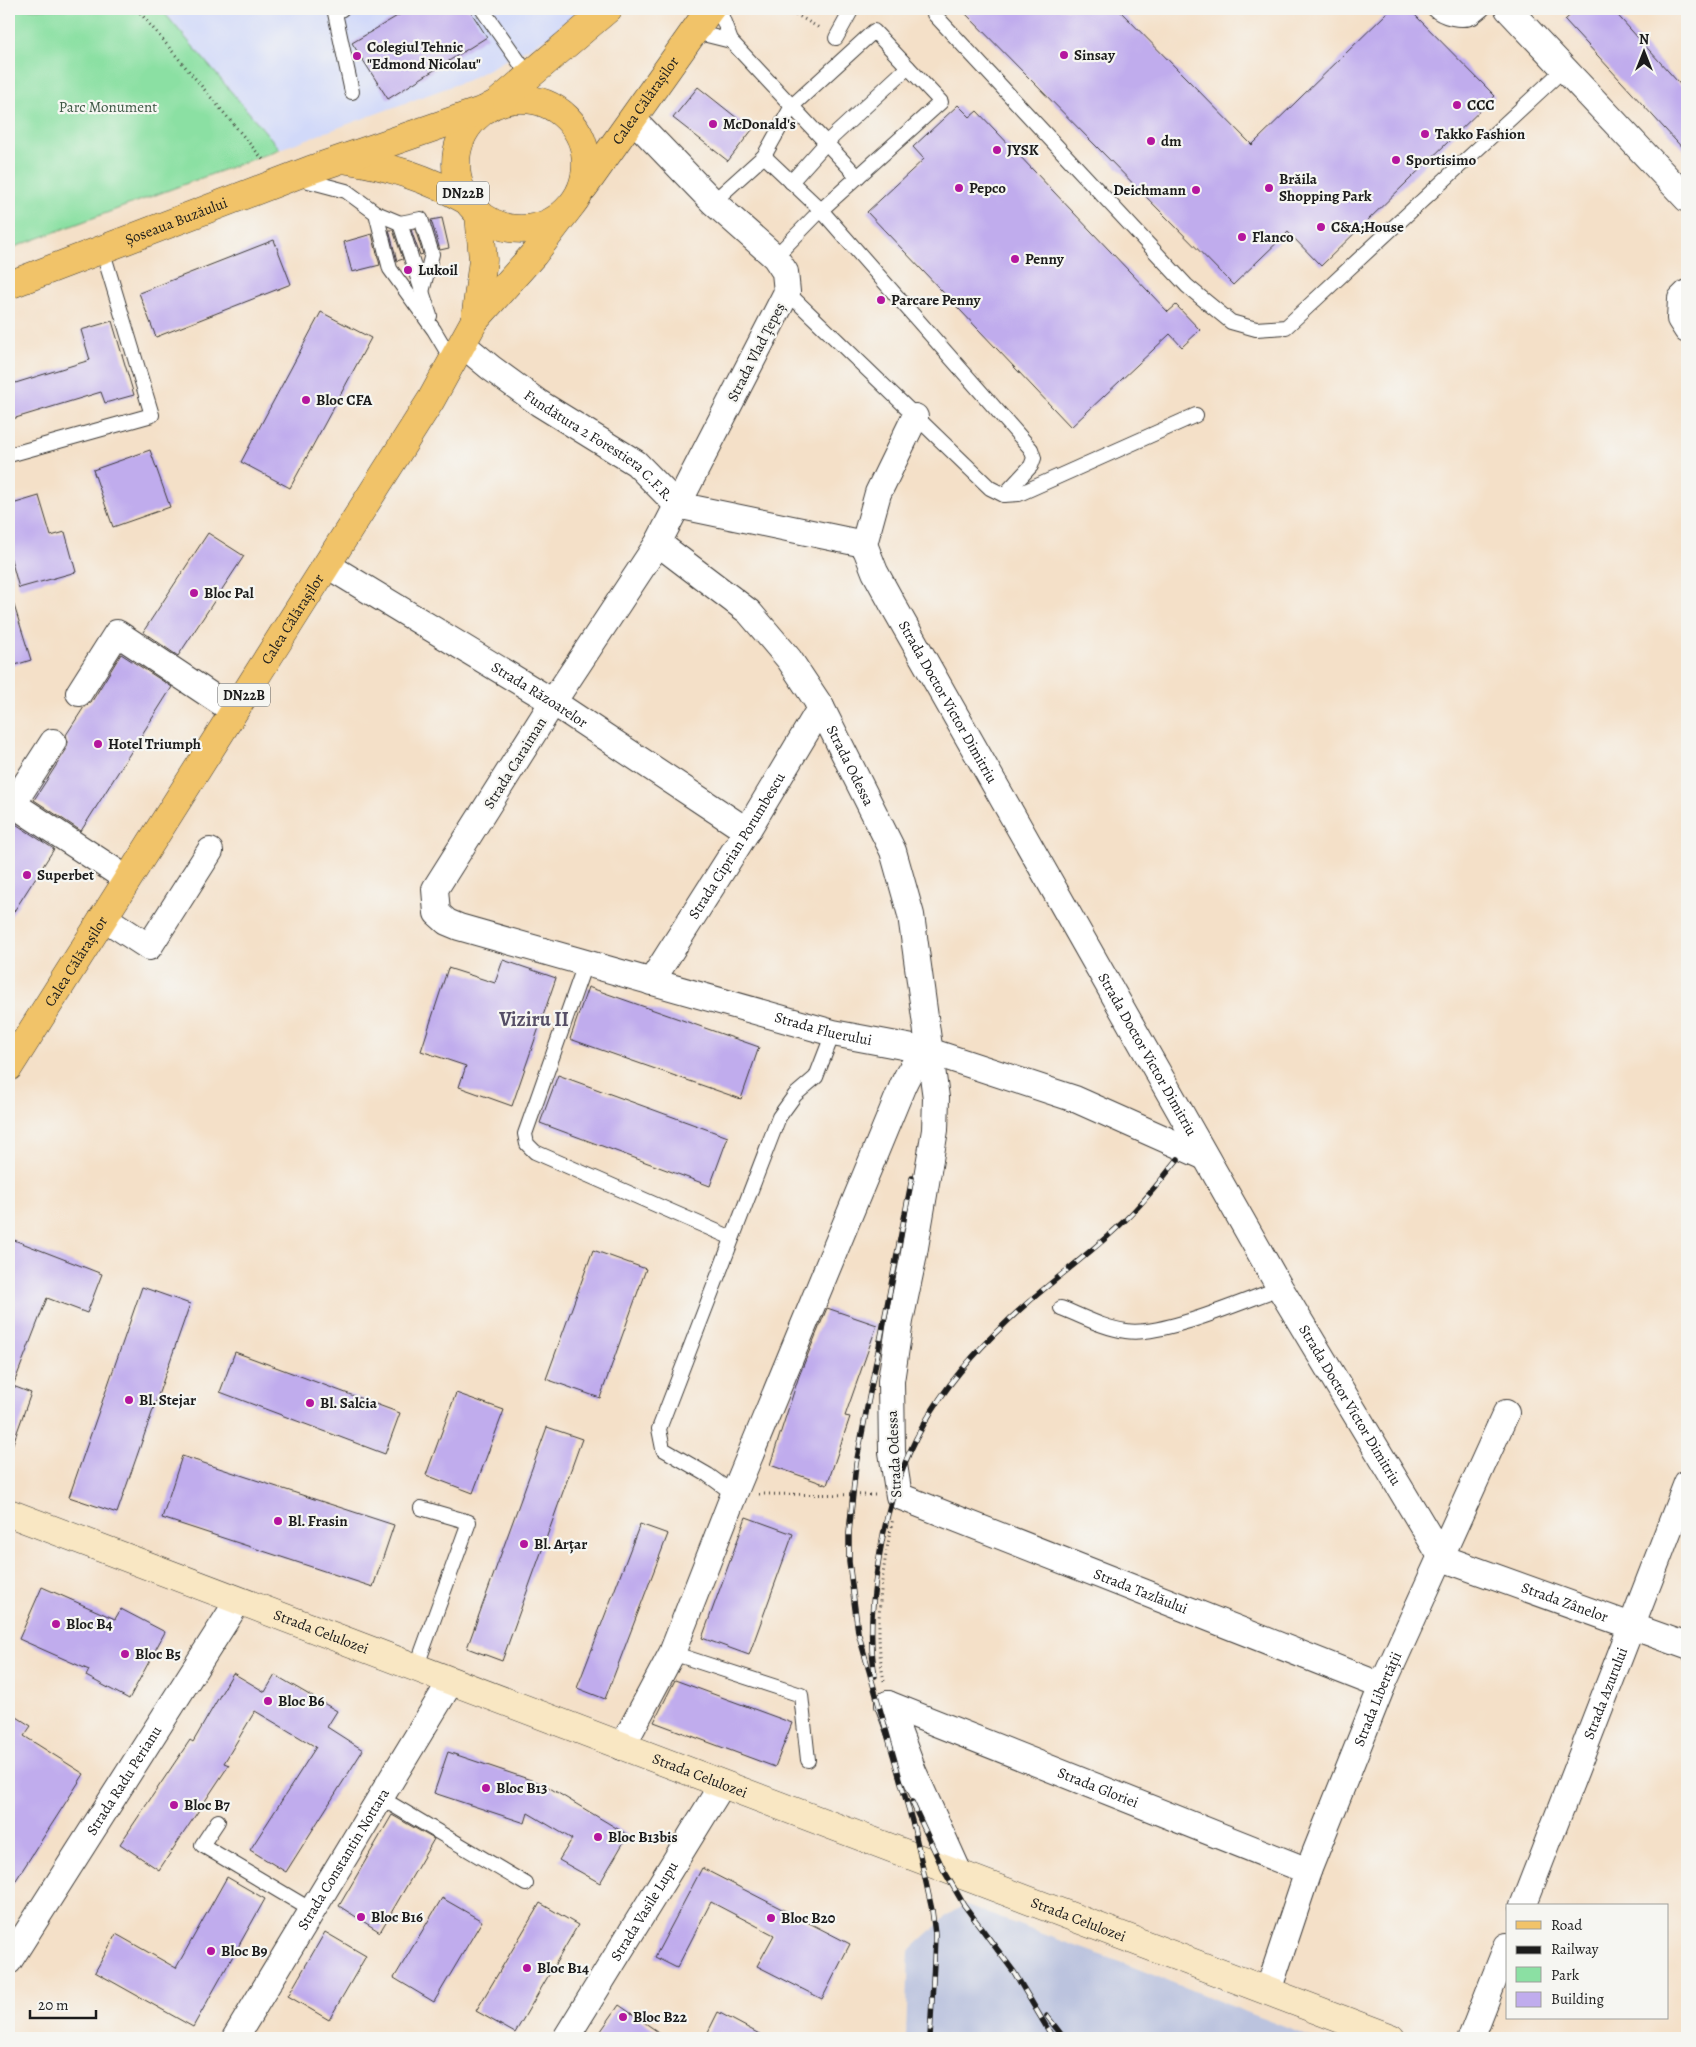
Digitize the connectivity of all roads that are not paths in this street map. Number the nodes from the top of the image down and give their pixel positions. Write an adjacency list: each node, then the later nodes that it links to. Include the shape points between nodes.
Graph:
1 (342, 9): 17 (lane, via 335,13)
2 (482, 9): 16 (lane)
3 (608, 9): 16 (main road, DN22B)
4 (710, 9): 11 (main road, Calea Călărașilor / DN22B)
5 (719, 9): 13 (lane)
6 (852, 9): 12 (lane)
7 (1434, 9): 8 (lane, via 1455,18 1472,17)
8 (1483, 9)
9 (1508, 9): 15 (street)
10 (934, 14): 15 (lane, via 1187,286 1231,322 1256,329 1286,327)
11 (694, 32): 13 (lane); 20 (main road, Calea Călărașilor / DN22B)
12 (836, 38)
13 (731, 41): 18 (lane)
14 (908, 67): 18 (lane, via 874,31); 21 (lane); 25 (lane, via 941,102)
15 (1565, 68): 27 (street)
16 (529, 76): 19 (main road, DN22B)
17 (352, 92)
18 (792, 106): 21 (lane); 22 (lane)
19 (488, 108): 23 (main road, Șoseaua Buzăului); 28 (main road, DN22B, via 511,99 531,99 551,105 568,117 580,134 586,154 586,174); 30 (main road, DN22B, via 470,123 460,140 456,160 458,181)
20 (633, 119): 28 (main road, Calea Călărașilor / DN22B); 29 (street, Strada Vlad Țepeș)
21 (826, 143): 25 (lane); 26 (lane)
22 (764, 156): 26 (lane); 29 (lane)
23 (344, 159): 24 (main road, Șoseaua Buzăului); 30 (main road, Șoseaua Buzăului, via 394,168 421,177)
24 (291, 177): 32 (lane, via 346,191); 34 (main road, Șoseaua Buzăului)
25 (858, 177): 31 (lane)
26 (791, 182): 31 (lane)
27 (1687, 199)
28 (575, 200): 30 (main road, DN22B, via 554,220 536,228 496,225); 40 (main road, Calea Călărașilor / DN22B, via 534,254)
29 (713, 202): 35 (street, Strada Vlad Țepeș)
30 (472, 207): 40 (main road, Calea Călărașilor / DN22B, via 483,260)
31 (820, 210): 35 (lane); 47 (lane, via 1031,449 1034,458 1031,466)
32 (376, 213): 33 (lane); 41 (lane, via 390,269)
33 (400, 223): 37 (lane); 37 (lane, via 421,219 432,254)
34 (102, 249): 36 (main road, Șoseaua Buzăului); 46 (lane, via 152,415)
35 (775, 257): 38 (street, Strada Vlad Țepeș, via 785,272)
36 (9, 285)
37 (422, 292): 41 (lane)
38 (787, 292): 45 (lane); 48 (street, Strada Vlad Țepeș)
39 (1687, 293): 42 (street, via 1681,299 1680,319)
40 (475, 320): 43 (main road, Calea Călărașilor / DN22B)
41 (434, 330): 43 (lane)
42 (1687, 330)
43 (457, 353): 48 (street, Fundătura 2 Forestiera C.F.R., via 491,368 539,403 636,463); 51 (main road, Calea Călărașilor / DN22B)
44 (1196, 415): 47 (lane, via 1019,494)
45 (915, 417): 47 (lane, via 990,488); 50 (street, via 878,493)
46 (9, 455)
47 (1004, 495)
48 (677, 505): 49 (street, Strada Vlad Țepeș); 50 (street, Fundătura 2 Forestiera C.F.R.)
49 (658, 543): 53 (street, Strada Caraiman); 54 (street, Strada Odessa, via 749,612 789,659)
50 (864, 544): 67 (street, Strada Doctor Victor Dimitriu, via 893,605)
51 (327, 565): 53 (street, Strada Răzoarelor); 55 (main road, Calea Călărașilor / DN22B)
52 (78, 693): 55 (street, via 117,633)
53 (553, 702): 57 (street, Strada Răzoarelor); 60 (street, Strada Caraiman, via 436,889)
54 (820, 708): 57 (street, Strada Ciprian Porumbescu); 65 (street, Strada Odessa, via 893,851 911,915)
55 (234, 711): 59 (main road, Calea Călărașilor / DN22B)
56 (53, 742): 59 (street, via 13,804)
57 (747, 831): 63 (street, Strada Ciprian Porumbescu)
58 (210, 850): 61 (street, via 149,948)
59 (127, 879): 61 (main road, Calea Călărașilor / DN22B)
60 (437, 913): 62 (street, Strada Fluerului, via 459,927)
61 (103, 917): 66 (main road, Calea Călărașilor / DN22B)
62 (585, 964): 63 (street, Strada Fluerului); 68 (lane, via 525,1134 527,1144 535,1152)
63 (651, 982): 64 (street, Strada Fluerului)
64 (833, 1033): 65 (street, Strada Fluerului); 68 (lane, via 816,1077 795,1094 779,1117)
65 (929, 1051): 67 (street, Strada Fluerului, via 1076,1099); 73 (street, via 918,1059 903,1085); 74 (street, Strada Odessa, via 935,1089 935,1130 891,1381 892,1452)
66 (9, 1067)
67 (1205, 1157): 69 (street, Strada Doctor Victor Dimitriu)
68 (732, 1238): 73 (lane, via 659,1429 663,1449)
69 (1280, 1288): 70 (lane, via 1174,1326 1146,1332 1126,1332); 77 (street, Strada Doctor Victor Dimitriu)
70 (1061, 1308)
71 (1506, 1413): 77 (street, Strada Libertății)
72 (1687, 1483): 79 (street, Strada Azurului)
73 (734, 1494): 81 (street)
74 (899, 1496): 84 (street, Strada Tazlăului)
75 (421, 1508): 82 (lane, via 469,1522)
76 (9, 1513): 78 (street, Strada Celulozei)
77 (1442, 1558): 79 (street, Strada Zânelor); 84 (street, Strada Libertății)
78 (238, 1601): 82 (street, Strada Celulozei); 96 (street, Strada Radu Perianu)
79 (1632, 1625): 80 (street, Strada Zânelor); 93 (street, Strada Azurului)
80 (1687, 1646)
81 (672, 1653): 85 (street); 86 (lane, via 801,1695)
82 (416, 1668): 83 (street, Strada Celulozei)
83 (451, 1681): 85 (street, Strada Celulozei); 88 (street, Strada Constantin Nottara)
84 (1382, 1686): 90 (street, Strada Libertății)
85 (622, 1747): 87 (street, Strada Celulozei)
86 (808, 1760)
87 (722, 1785): 91 (street, Strada Celulozei); 99 (street, Strada Vasile Lupu)
88 (381, 1798): 92 (lane); 94 (street, Strada Constantin Nottara)
89 (218, 1821): 94 (lane, via 202,1845)
90 (1308, 1871): 91 (street, Strada Gloriei, via 888,1704 913,1771); 97 (street, Strada Libertății)
91 (960, 1875): 97 (street, Strada Celulozei)
92 (526, 1884)
93 (1524, 1904)
94 (313, 1911): 98 (street, Strada Constantin Nottara)
95 (1506, 1949): 101 (street)
96 (9, 1961)
97 (1268, 1991): 100 (street, Strada Celulozei)
98 (235, 2038)
99 (566, 2038)
100 (1391, 2038)
101 (1471, 2038)

